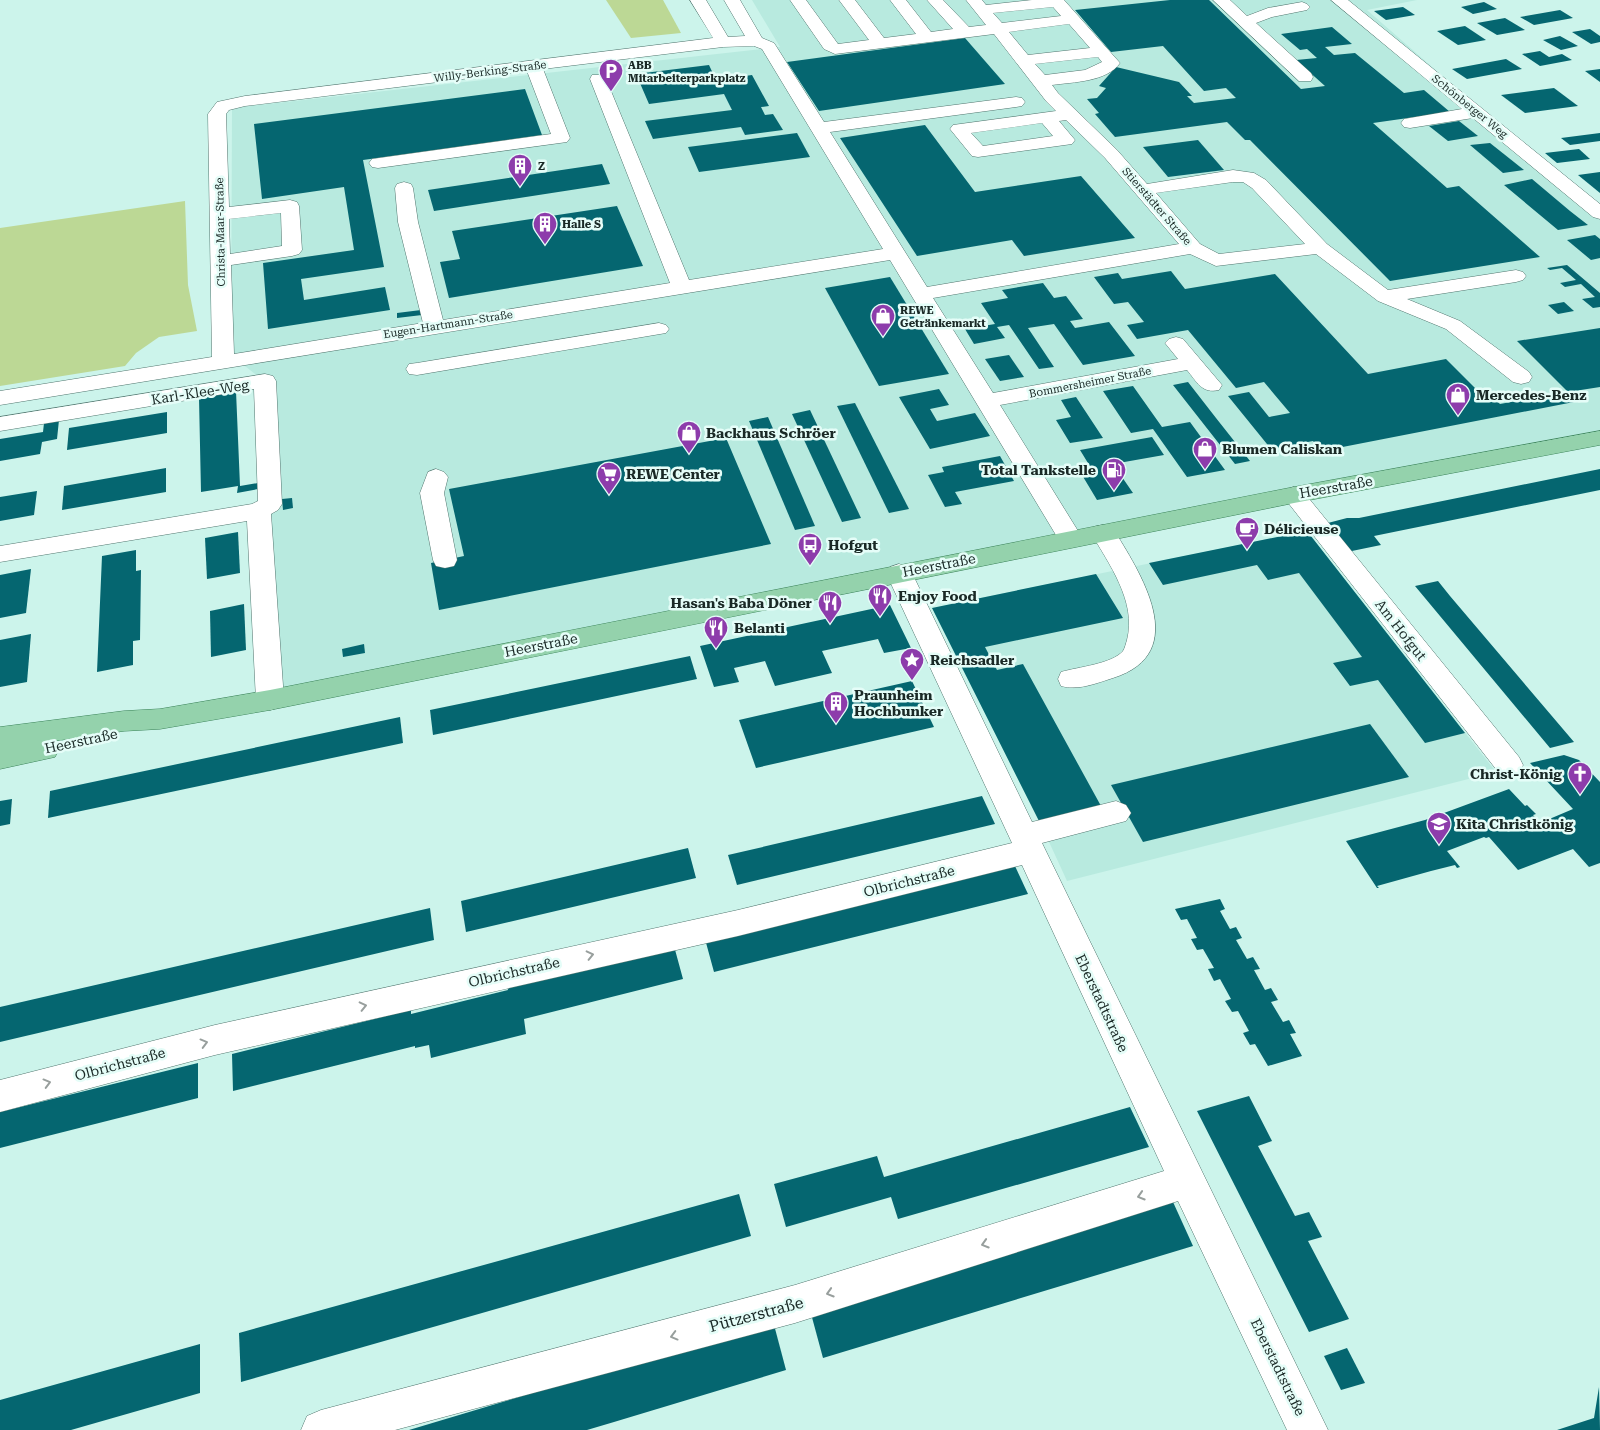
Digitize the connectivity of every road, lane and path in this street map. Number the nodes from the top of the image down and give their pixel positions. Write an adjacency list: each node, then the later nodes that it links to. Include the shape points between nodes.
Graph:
1 (698, 0): 20 (street)
2 (732, 0): 19 (street)
3 (798, 0): 22 (street, via 835,49)
4 (847, 0): 22 (street)
5 (898, 0): 17 (street)
6 (935, 0): 15 (street)
7 (1221, 0): 13 (street)
8 (1339, 0): 23 (street, Schönberger Weg)
9 (1065, 1): 10 (street); 12 (street)
10 (978, 5): 14 (street, Stierstädter Straße)
11 (1302, 7): 13 (street, via 1268,13)
12 (1073, 19): 14 (street); 16 (street)
13 (1245, 22): 27 (street)
14 (997, 28): 15 (street); 24 (street, Stierstädter Straße, via 1011,44)
15 (964, 32): 17 (street)
16 (1087, 35): 18 (street); 25 (street)
17 (927, 37): 22 (street)
18 (1068, 37)
19 (756, 41): 20 (street, Willy-Berking-Straße); 34 (street, via 768,46)
20 (723, 42): 26 (street, Willy-Berking-Straße)
21 (1414, 42): 23 (street)
22 (880, 44)
23 (1395, 46): 31 (street, Schönberger Weg)
24 (1027, 51): 25 (street); 29 (street, Stierstädter Straße)
25 (1103, 52): 29 (street, via 1112,63 1106,69)
26 (533, 66): 30 (street, Willy-Berking-Straße); 36 (street, via 561,138)
27 (1305, 77)
28 (598, 79): 46 (street)
29 (1046, 87): 32 (street, Stierstädter Straße); 34 (street)
30 (223, 106): 40 (street, Christa-Maar-Straße, via 217,114)
31 (1476, 112): 35 (street); 39 (street, Schönberger Weg)
32 (1069, 114): 33 (street); 38 (street, Stierstädter Straße, via 1111,154)
33 (1046, 117): 33 (street, via 1037,118 959,129 978,152 1066,140)
34 (816, 122): 43 (street)
35 (1410, 123)
36 (378, 163)
37 (404, 188): 49 (street, via 408,222)
38 (1142, 190): 41 (street, Stierstädter Straße); 42 (street, via 1233,176 1247,177 1259,184)
39 (1600, 213)
40 (220, 214): 44 (street, Christa-Maar-Straße); 44 (street, via 290,206 292,250)
41 (1193, 248): 42 (street, via 1216,260); 47 (street, Stierstädter Straße)
42 (1320, 248): 48 (street)
43 (896, 253): 46 (street, Eugen-Hartmann-Straße); 47 (street)
44 (220, 262): 52 (street, Christa-Maar-Straße)
45 (1516, 276): 48 (street)
46 (682, 287): 49 (street, Eugen-Hartmann-Straße)
47 (922, 294): 58 (street)
48 (1385, 297): 55 (street, via 1454,325)
49 (434, 327): 52 (street, Eugen-Hartmann-Straße)
50 (659, 329): 54 (street)
51 (1176, 343): 53 (street)
52 (223, 361): 57 (street, Eugen-Hartmann-Straße)
53 (1193, 363): 56 (street); 58 (street, Bommersheimer Straße)
54 (417, 369)
55 (1522, 377)
56 (1211, 385)
57 (0, 398)
58 (988, 402): 65 (street)
59 (0, 424): 63 (street, Karl-Klee-Weg, via 266,381 270,504)
60 (1600, 438): 62 (main road, Heerstraße)
61 (436, 477): 67 (street, via 432,493)
62 (1294, 495): 64 (main road, Heerstraße); 74 (street, Am Hofgut)
63 (260, 511): 66 (street); 70 (street, Karl-Klee-Weg)
64 (1103, 533): 65 (main road, Heerstraße); 69 (street, via 1135,590 1142,636 1133,657 1115,668)
65 (1071, 539): 68 (main road, Heerstraße)
66 (0, 554)
67 (445, 560)
68 (899, 573): 70 (main road, Heerstraße); 76 (street, Eberstadtstraße)
69 (1071, 679)
70 (270, 700): 71 (main road, Heerstraße)
71 (160, 719): 72 (main road, Heerstraße); 73 (main road, Heerstraße, via 124,733)
72 (0, 738)
73 (0, 758)
74 (1509, 765)
75 (1116, 813): 76 (street, Olbrichstraße)
76 (1026, 844): 77 (street, Olbrichstraße, one-way to 76, via 215,1040 738,923); 78 (street, Eberstadtstraße)
77 (0, 1096)
78 (1187, 1182): 79 (street, Pützerstraße, one-way to 79, via 795,1304); 80 (street, Eberstadtstraße)
79 (321, 1430)
80 (1308, 1430)

